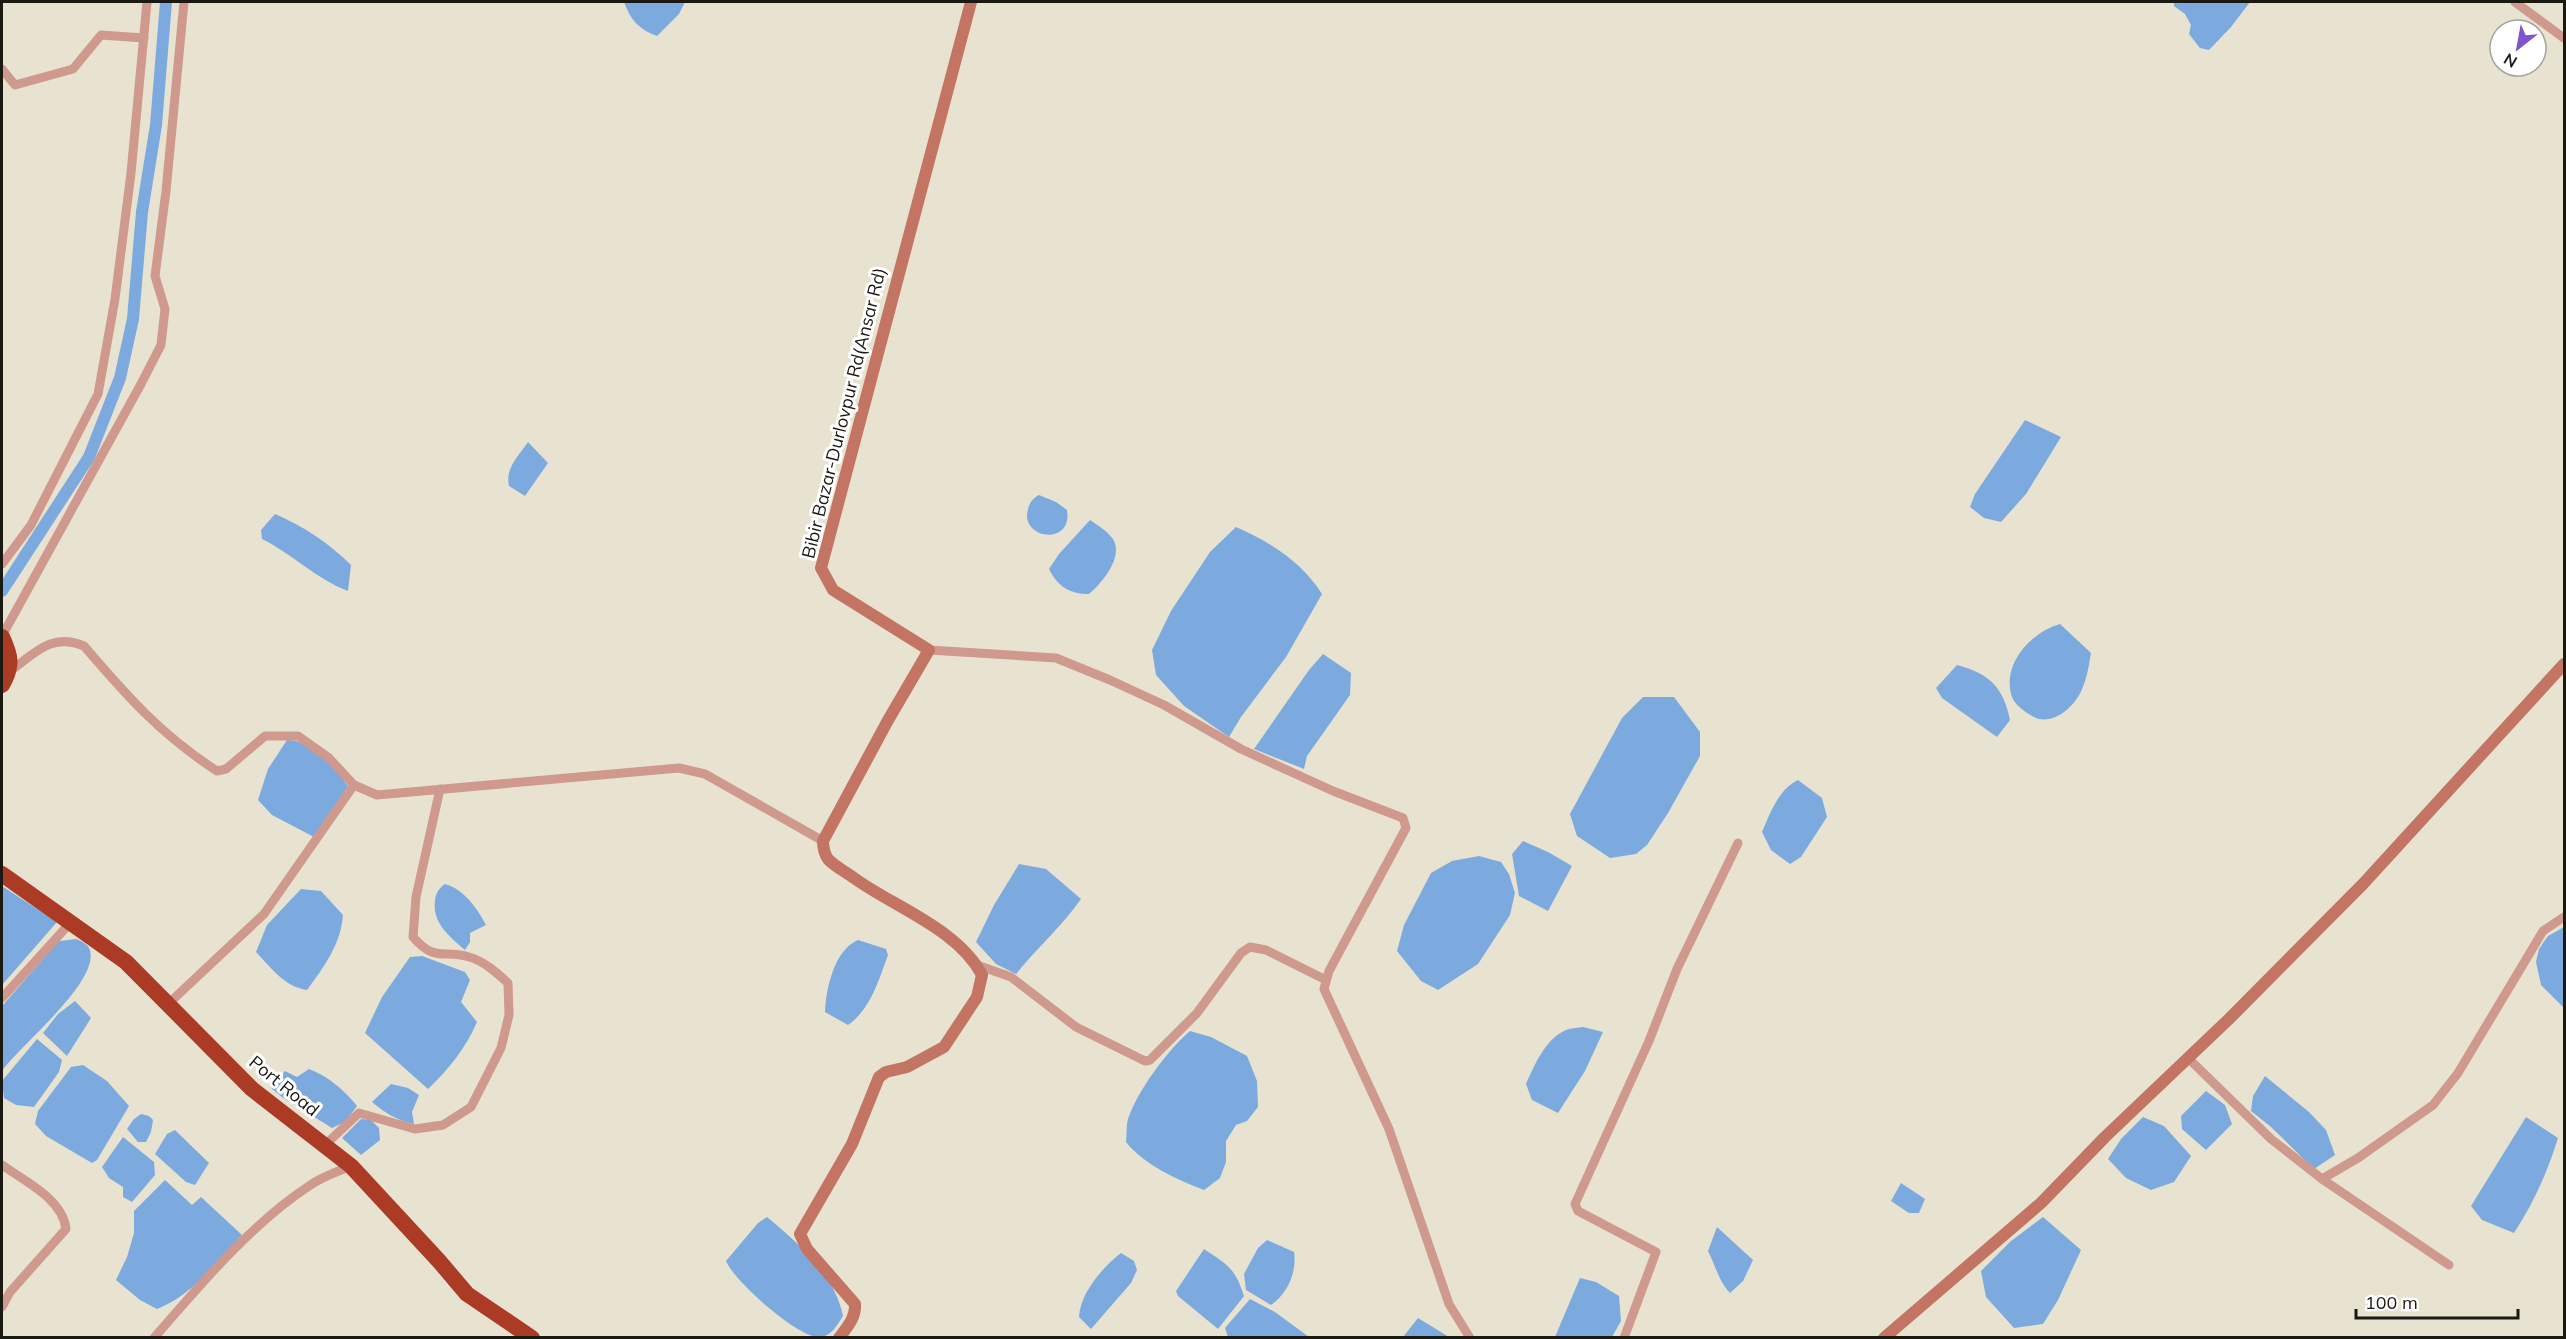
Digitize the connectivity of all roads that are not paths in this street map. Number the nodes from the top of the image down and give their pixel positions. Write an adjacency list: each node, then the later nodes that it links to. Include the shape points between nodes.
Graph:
1 (147, 2): 5 (street)
2 (183, 2): 9 (street, via 155,276 165,309 161,345)
3 (971, 2): 10 (street, Bibir Bazar-Durlovpur Rd(Ansar Rd), via 821,567 834,590)
4 (2515, 2): 6 (street)
5 (144, 38): 7 (street, via 101,35 73,69 15,85); 8 (street, via 131,173 99,394 31,525)
6 (2565, 38)
7 (2, 69)
8 (2, 564)
9 (2, 636): 12 (highway, via 9,652)
10 (929, 650): 15 (street); 21 (street, via 1056,658 1164,705 1251,754 1403,818 1406,828)
11 (2565, 664): 24 (street, via 2363,884)
12 (5, 678): 13 (street, via 49,643 72,640 84,645 135,706 184,750 217,771 226,769 265,736 298,736 329,758)
13 (354, 785): 14 (street, via 377,795); 23 (street, via 264,914)
14 (440, 789): 15 (street, via 679,768 705,774); 25 (street, via 416,897 413,937 435,954 468,956 490,967 508,983 509,1015 501,1048 471,1107 443,1125 415,1129 359,1113)
15 (823, 841): 20 (street, via 828,860 944,934)
16 (1738, 843): 35 (street, via 1677,969 1650,1041 1575,1204 1578,1211 1656,1252)
17 (2, 874): 19 (highway, Port Road)
18 (2565, 917): 28 (street, via 2543,931 2458,1073 2433,1104)
19 (71, 922): 22 (street); 23 (highway, Port Road, via 126,962)
20 (977, 965): 21 (street, via 1011,977 1076,1027 1145,1061 1197,1013 1250,947 1266,950); 33 (street, via 982,975 977,997 944,1047 879,1077 852,1144 800,1234 807,1249 855,1304 856,1312)
21 (1326, 980): 34 (street, via 1324,989 1389,1129 1449,1304)
22 (2, 998)
23 (167, 1005): 25 (highway, Port Road, via 252,1089)
24 (2188, 1058): 28 (street, via 2271,1139); 36 (street, via 2041,1203)
25 (326, 1144): 27 (highway, Port Road)
26 (2, 1165): 30 (street, via 62,1212 66,1229 10,1292)
27 (351, 1166): 31 (street, via 287,1201 226,1258); 32 (highway, Port Road, via 467,1294)
28 (2322, 1179): 29 (street)
29 (2449, 1265)
30 (2, 1307)
31 (154, 1338)
32 (532, 1338)
33 (839, 1338)
34 (1470, 1338)
35 (1624, 1338)
36 (1884, 1338)

